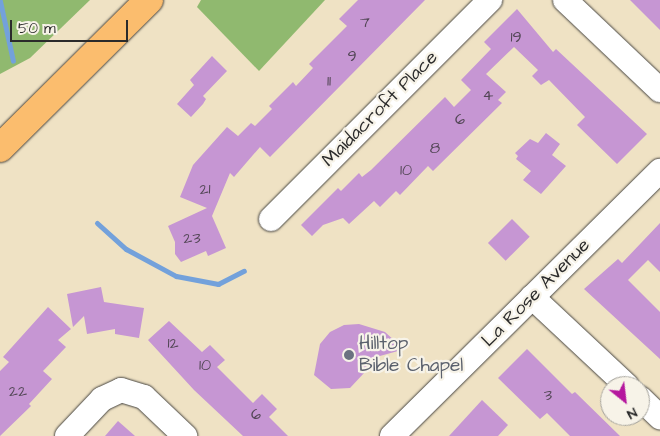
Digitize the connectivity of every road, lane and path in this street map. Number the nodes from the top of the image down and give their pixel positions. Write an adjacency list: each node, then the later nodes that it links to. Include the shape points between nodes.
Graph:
1 (149, 0): 5 (main road)
2 (490, 0): 7 (street, Maidacroft Place)
3 (564, 0): 4 (street)
4 (660, 90)
5 (0, 148)
6 (660, 171): 8 (street, La Rose Avenue)
7 (271, 218)
8 (532, 297): 9 (street); 14 (street, La Rose Avenue)
9 (616, 376)
10 (650, 408): 11 (street)
11 (660, 417)
12 (68, 436): 13 (street, via 102,400 121,390 144,397)
13 (185, 436)
14 (392, 436)

